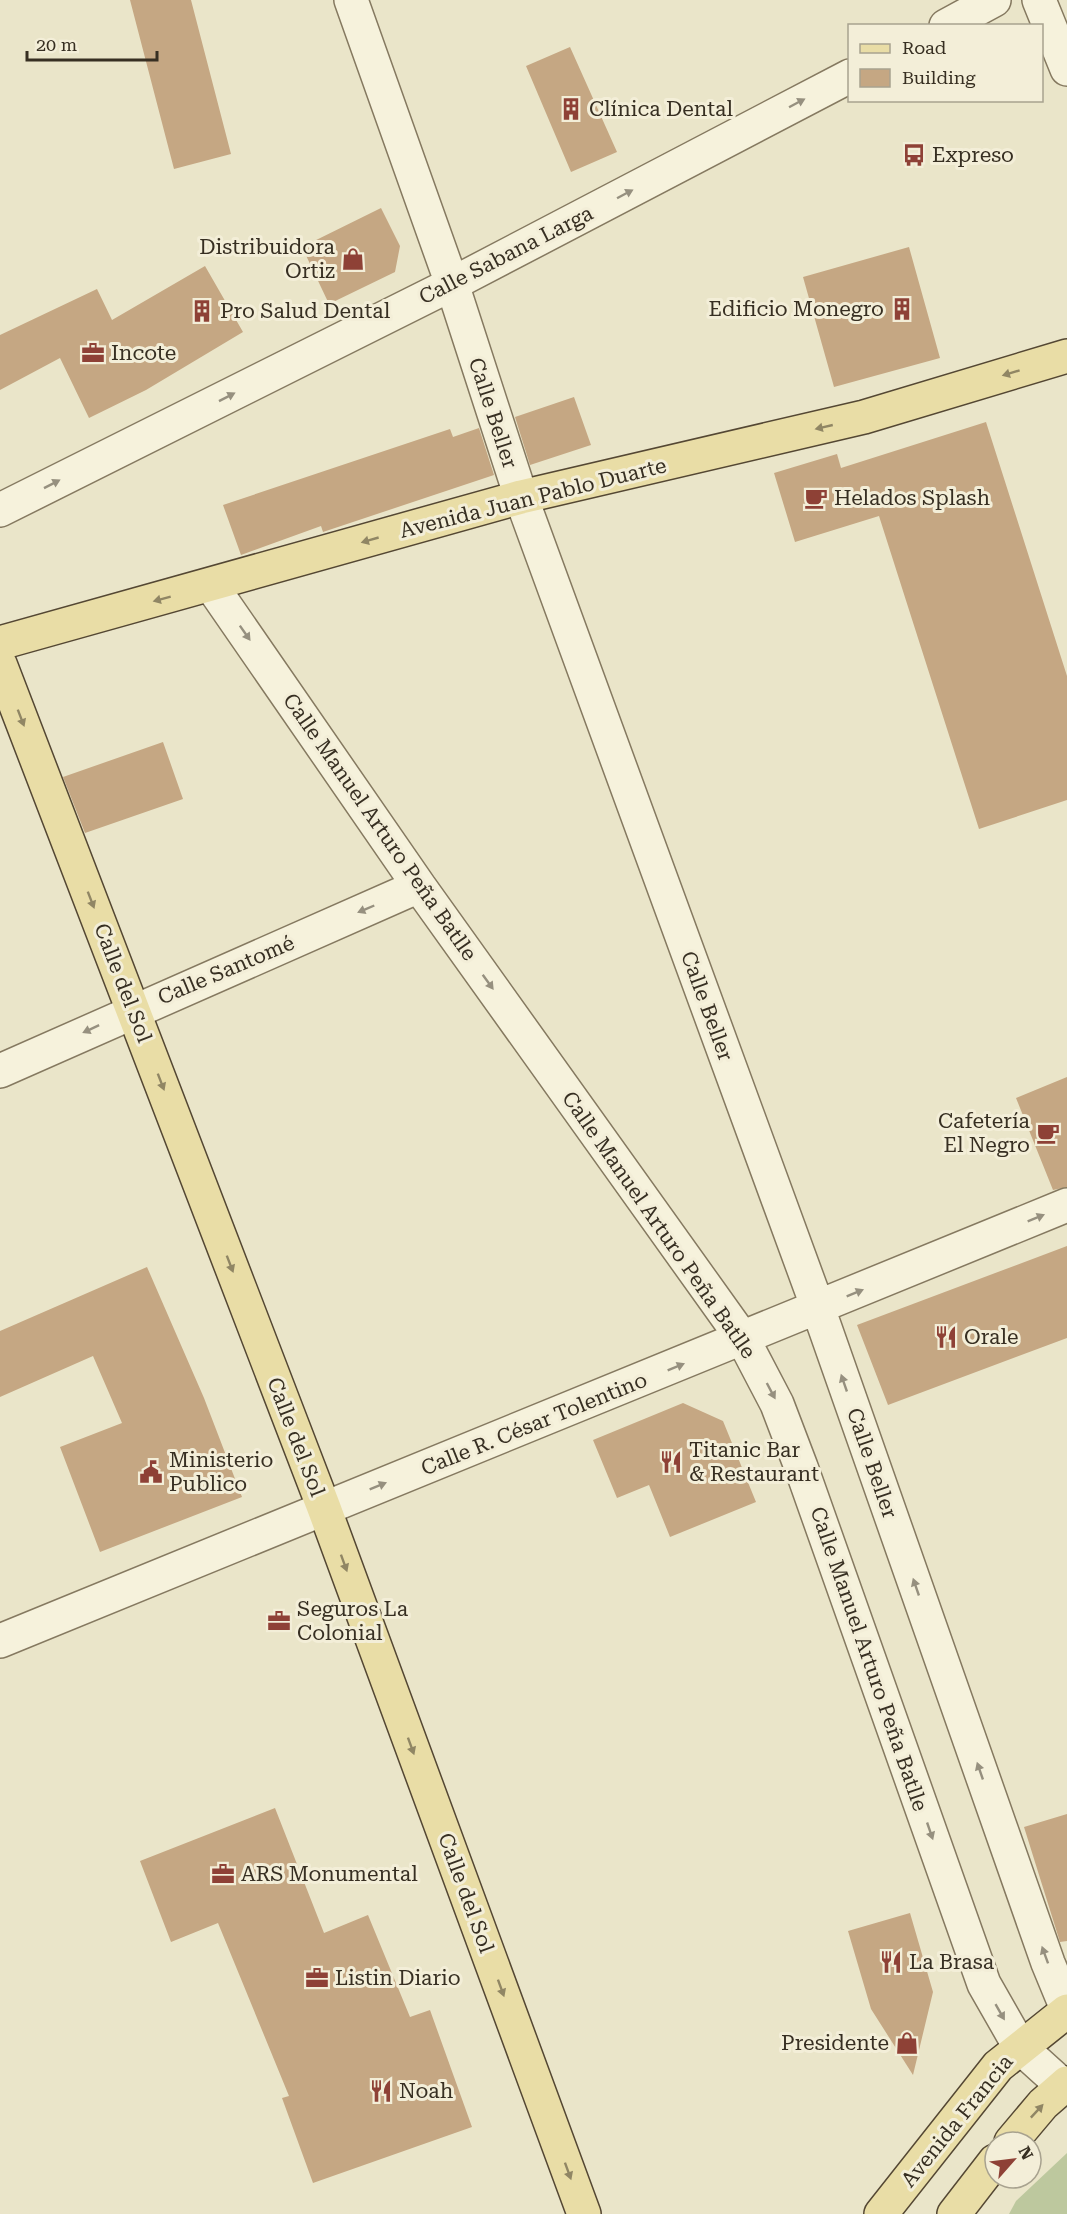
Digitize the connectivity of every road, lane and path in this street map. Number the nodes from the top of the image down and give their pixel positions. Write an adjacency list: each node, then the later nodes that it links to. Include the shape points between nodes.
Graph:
1 (351, 0): 7 (street, Calle Beller)
2 (994, 0): 4 (street)
3 (1039, 0): 5 (street)
4 (950, 24)
5 (1067, 69)
6 (848, 77): 7 (street, Calle Sabana Larga, one-way to 6)
7 (452, 284): 9 (street, Calle Beller); 10 (street, Calle Sabana Larga, one-way to 7)
8 (1067, 356): 9 (main road, Avenida Juan Pablo Duarte, one-way to 9, via 864,417)
9 (520, 497): 11 (main road, Avenida Juan Pablo Duarte, one-way to 11); 18 (street, Calle Beller)
10 (0, 510)
11 (211, 585): 12 (main road, Avenida Juan Pablo Duarte, one-way to 12); 14 (street, Calle Manuel Arturo Peña Batlle, one-way to 14)
12 (0, 643)
13 (0, 663): 15 (main road, Calle del Sol, one-way to 15)
14 (419, 886): 15 (street, Calle Santomé, one-way to 15); 19 (street, Calle Manuel Arturo Peña Batlle, one-way to 19)
15 (133, 1010): 16 (street, Calle Santomé, one-way to 16); 20 (main road, Calle del Sol, one-way to 20)
16 (0, 1071)
17 (1067, 1205): 18 (street, Calle R. César Tolentino, one-way to 17)
18 (818, 1308): 19 (street, Calle R. César Tolentino); 22 (street, Calle Beller, one-way to 18)
19 (743, 1339): 20 (street, Calle R. César Tolentino, one-way to 19); 23 (street, Calle Manuel Arturo Peña Batlle, one-way to 23, via 777,1404 801,1467 984,1984)
20 (324, 1508): 21 (street, Calle R. César Tolentino); 27 (main road, Calle del Sol, one-way to 27)
21 (0, 1641)
22 (1067, 2010): 23 (main road, Avenida Francia)
23 (1020, 2047): 24 (street, Calle Manuel Arturo Peña Batlle); 28 (main road, Avenida Francia, via 998,2066)
24 (1065, 2084): 25 (main road, one-way to 24)
25 (1022, 2130)
26 (983, 2177): 29 (main road)
27 (584, 2214)
28 (881, 2214)
29 (954, 2214)

